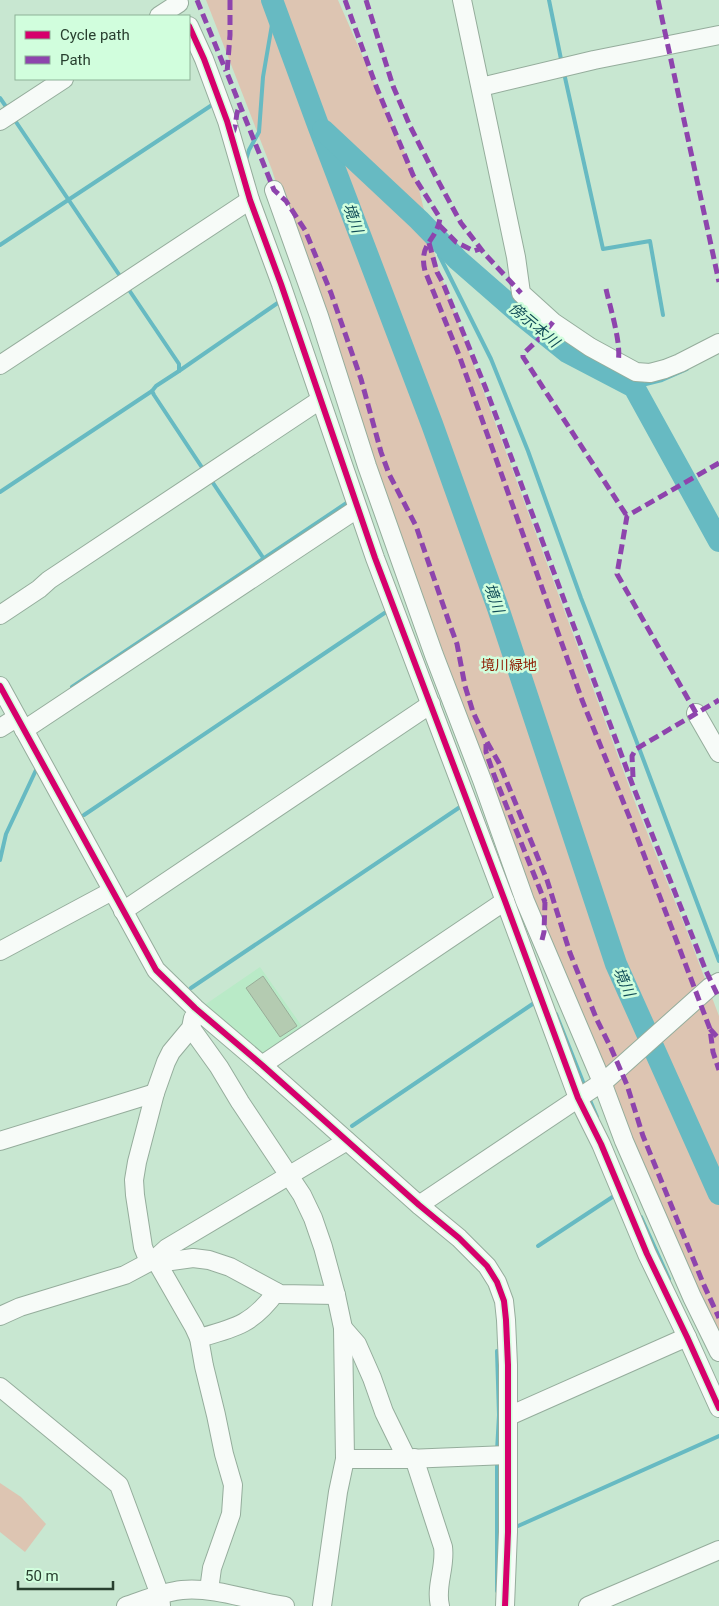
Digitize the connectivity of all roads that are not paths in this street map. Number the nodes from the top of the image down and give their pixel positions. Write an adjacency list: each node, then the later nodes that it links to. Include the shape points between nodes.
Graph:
1 (462, 0): 7 (street)
2 (180, 7): 3 (street)
3 (161, 15)
4 (190, 28): 10 (street, via 227,121)
5 (719, 35): 7 (street)
6 (62, 80): 8 (street)
7 (481, 87): 11 (street, via 521,293 553,322 636,372 664,369)
8 (0, 121)
9 (274, 190): 30 (street, via 434,655 525,901)
10 (250, 200): 12 (street); 13 (street)
11 (719, 343)
12 (0, 365)
13 (320, 400): 14 (street); 15 (street)
14 (357, 509): 17 (street); 19 (street)
15 (0, 615)
16 (0, 686): 19 (street)
17 (431, 704): 23 (street); 24 (street)
18 (696, 713): 21 (street)
19 (20, 724): 20 (street); 22 (street)
20 (0, 728)
21 (719, 753)
22 (112, 891): 24 (street); 25 (street)
23 (505, 901): 29 (street); 32 (street)
24 (123, 911): 27 (street, via 156,970)
25 (0, 951)
26 (714, 985): 30 (street)
27 (194, 1008): 28 (street); 29 (street)
28 (191, 1028): 31 (street, via 171,1052); 35 (street)
29 (262, 1065): 34 (street)
30 (601, 1083): 32 (street); 44 (street, via 692,1297)
31 (154, 1092): 33 (street); 37 (street, via 134,1180 143,1247)
32 (578, 1098): 36 (street); 42 (street, via 647,1254)
33 (0, 1141)
34 (347, 1141): 35 (street); 36 (street)
35 (290, 1174): 37 (street, via 167,1248); 39 (street, via 313,1218)
36 (419, 1205): 47 (street, via 459,1238 487,1266 497,1282 504,1300 506,1320)
37 (154, 1261): 38 (street, via 209,1260 230,1267); 40 (street, via 125,1275); 43 (street)
38 (276, 1292): 39 (street, via 293,1296); 43 (street, via 261,1312 250,1320)
39 (336, 1295): 41 (street)
40 (0, 1316)
41 (343, 1328): 49 (street); 50 (street, via 357,1344 384,1412)
42 (688, 1337): 46 (street); 47 (street)
43 (199, 1338): 52 (street, via 233,1485 231,1514 212,1568)
44 (719, 1352)
45 (0, 1387): 53 (street, via 119,1485)
46 (719, 1408)
47 (509, 1416): 48 (street)
48 (508, 1455): 50 (street); 58 (street)
49 (345, 1459): 50 (street); 56 (street)
50 (410, 1459): 57 (street, via 443,1552 438,1584)
51 (719, 1550): 59 (street)
52 (208, 1590): 53 (street, via 180,1590); 55 (street)
53 (160, 1600): 54 (street)
54 (126, 1606)
55 (285, 1606)
56 (322, 1606)
57 (440, 1606)
58 (505, 1606)
59 (588, 1606)

